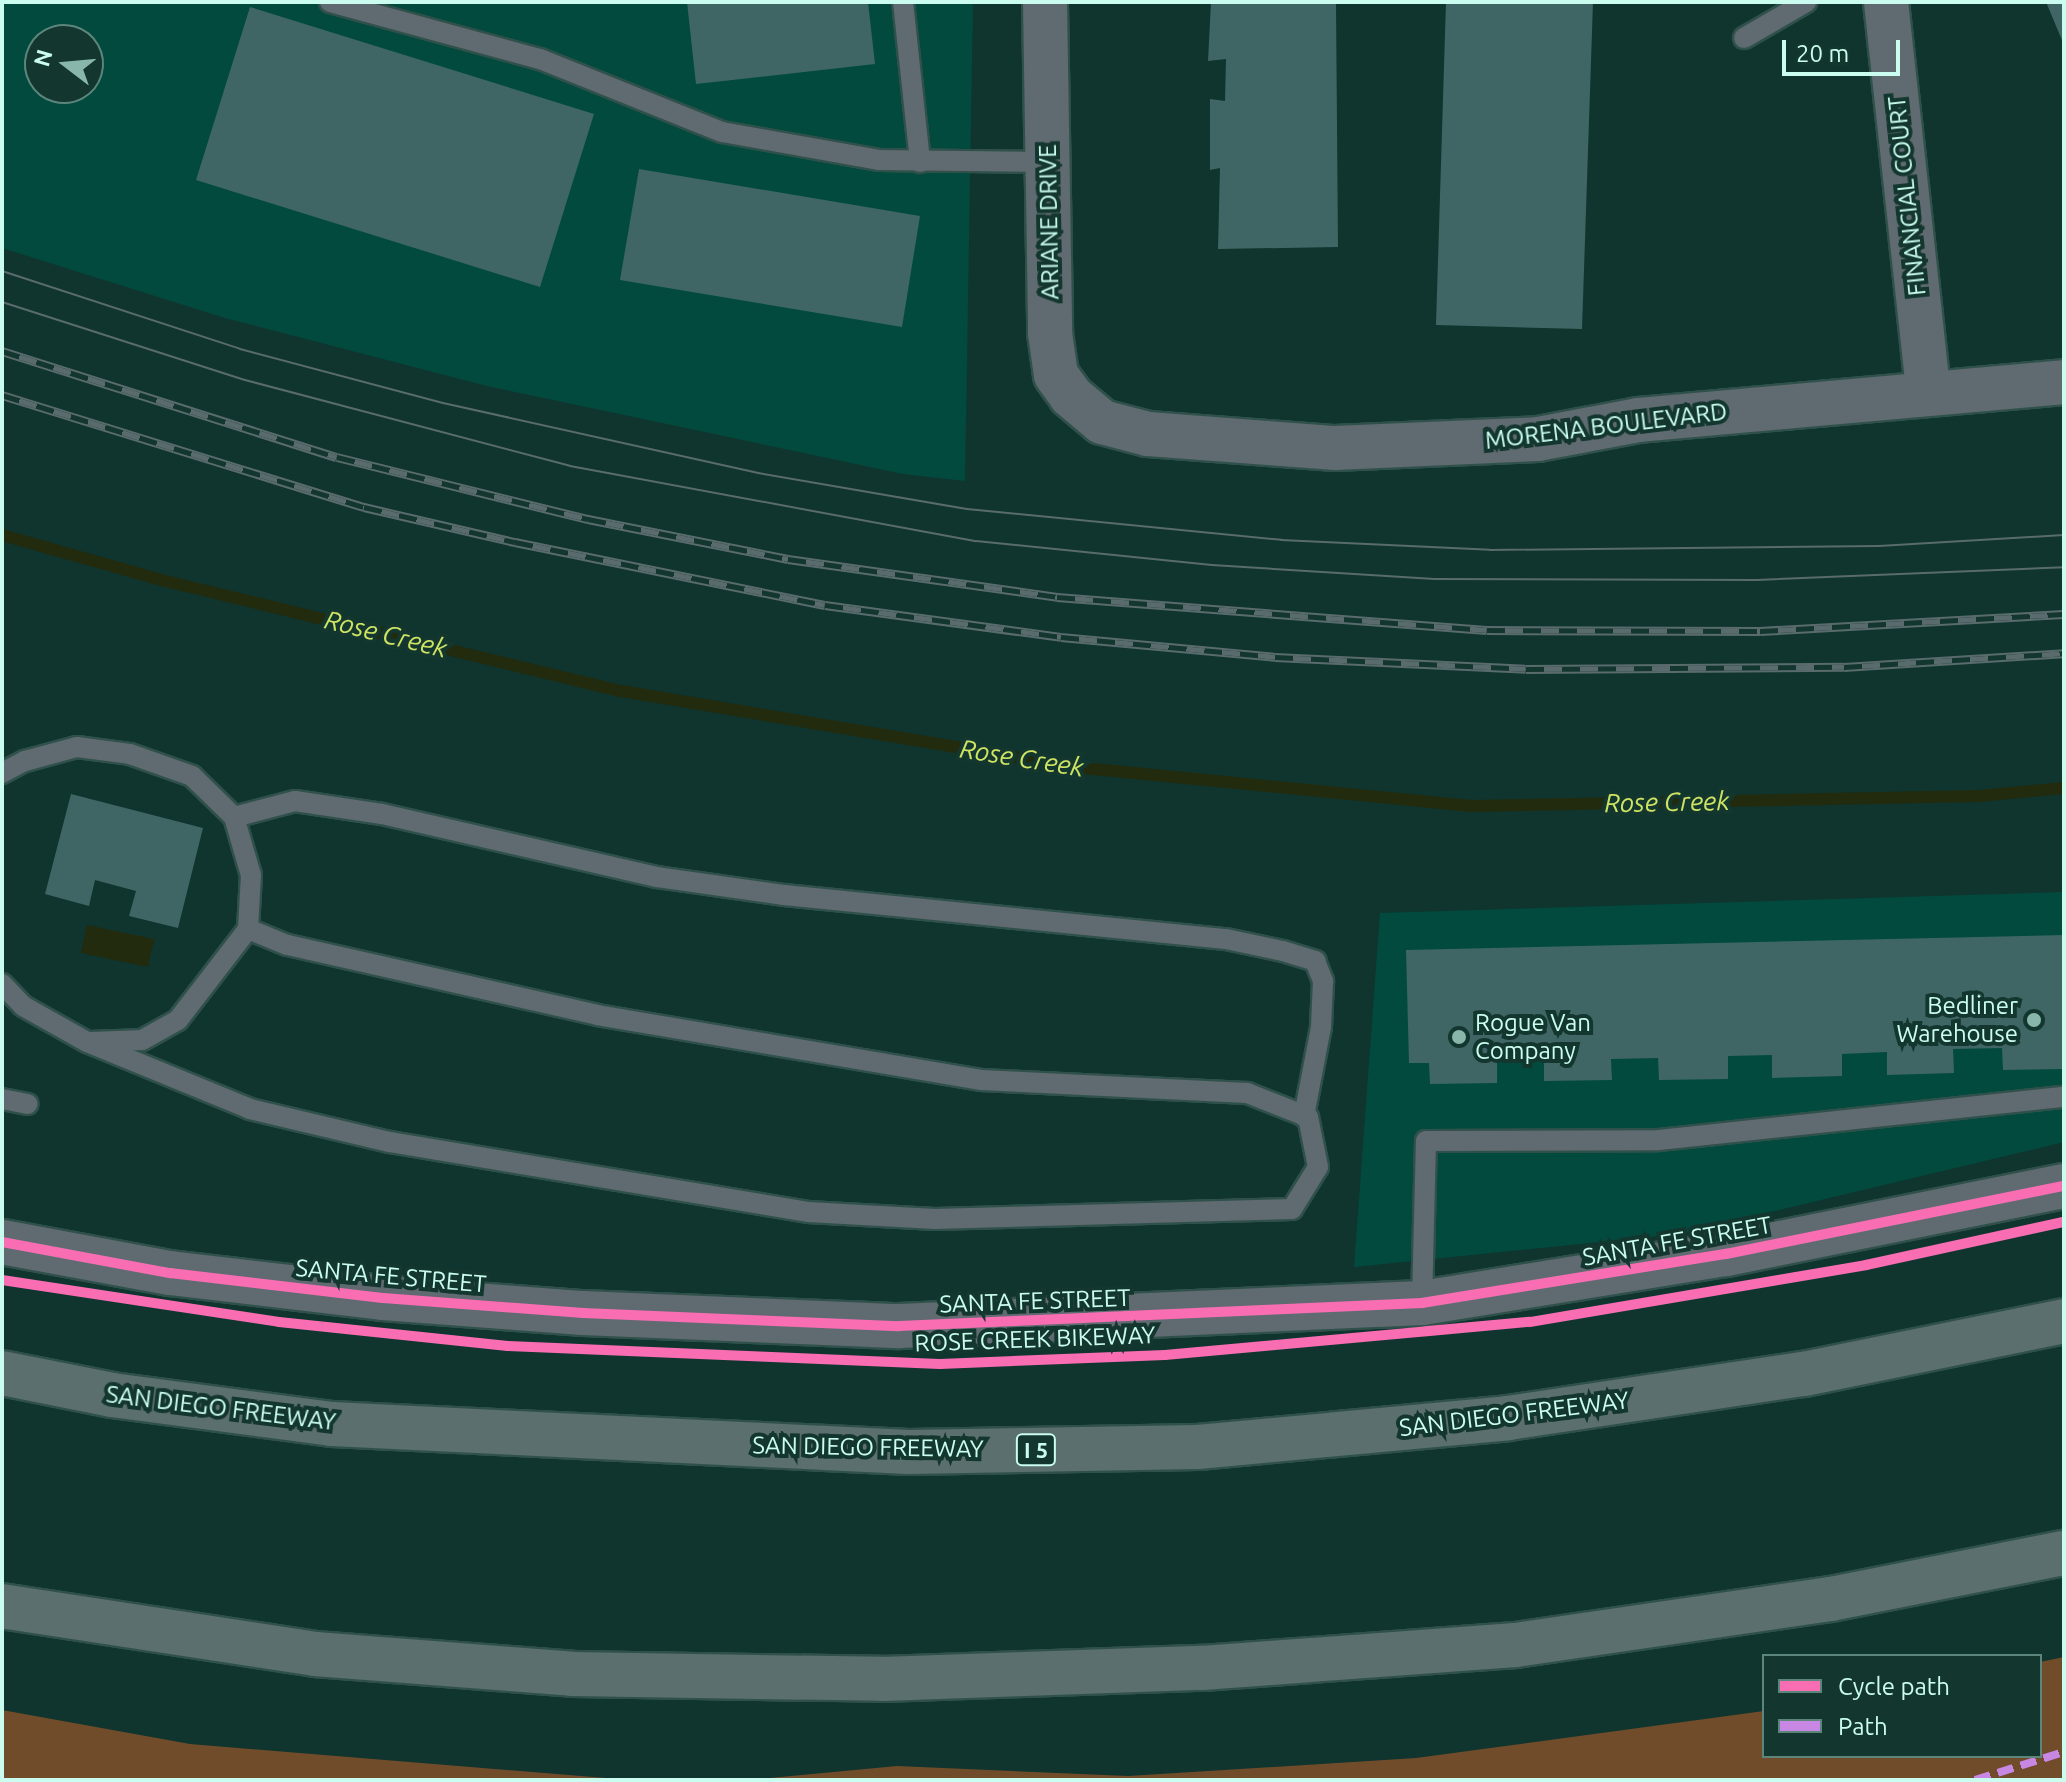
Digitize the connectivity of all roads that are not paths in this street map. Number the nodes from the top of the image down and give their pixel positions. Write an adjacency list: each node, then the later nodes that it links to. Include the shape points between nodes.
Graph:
1 (330, 2): 7 (lane, via 540,59 722,132)
2 (903, 2): 7 (lane)
3 (1045, 2): 8 (street, ARIANE DRIVE)
4 (1806, 2): 6 (lane)
5 (1886, 2): 10 (street, FINANCIAL COURT)
6 (1744, 38)
7 (920, 162): 8 (lane)
8 (1048, 162): 11 (street, ARIANE DRIVE, via 1050,333 1056,375)
9 (2064, 382): 10 (street, MORENA BOULEVARD)
10 (1928, 390): 11 (street, MORENA BOULEVARD, via 1639,420 1538,439 1335,448 1148,434)
11 (1102, 422)
12 (25, 761): 13 (lane); 14 (lane); 15 (lane, via 77,747 130,754 192,776)
13 (2, 763)
14 (2, 773)
15 (234, 817): 16 (lane, via 251,875); 22 (lane, via 295,801 382,814 657,877 784,895 1226,939 1283,951 1315,961 1323,981 1321,1027)
16 (248, 929): 18 (lane, via 178,1020 142,1040); 22 (lane, via 287,945 598,1015 981,1080 1247,1093)
17 (2, 984): 18 (lane, via 23,1006)
18 (87, 1042): 22 (lane, via 176,1082 264,1112 390,1142 808,1212 935,1219 1292,1209 1318,1167)
19 (2064, 1097): 25 (lane, via 1659,1140 1426,1141)
20 (2, 1099): 21 (lane)
21 (28, 1104)
22 (1304, 1116)
23 (2064, 1186): 25 (street, SANTA FE STREET, via 1726,1254)
24 (2, 1242): 25 (street, SANTA FE STREET, via 200,1276 383,1298 599,1314 899,1326)
25 (1422, 1303)
26 (2064, 1321): 27 (highway, SAN DIEGO FREEWAY / I 5, via 1804,1374 1523,1416 1198,1447 908,1452 332,1424 112,1395)
27 (2, 1373)
28 (2064, 1553): 29 (highway, via 1831,1599 1515,1645 1202,1668 882,1679 572,1674 315,1654)
29 (2, 1606)

